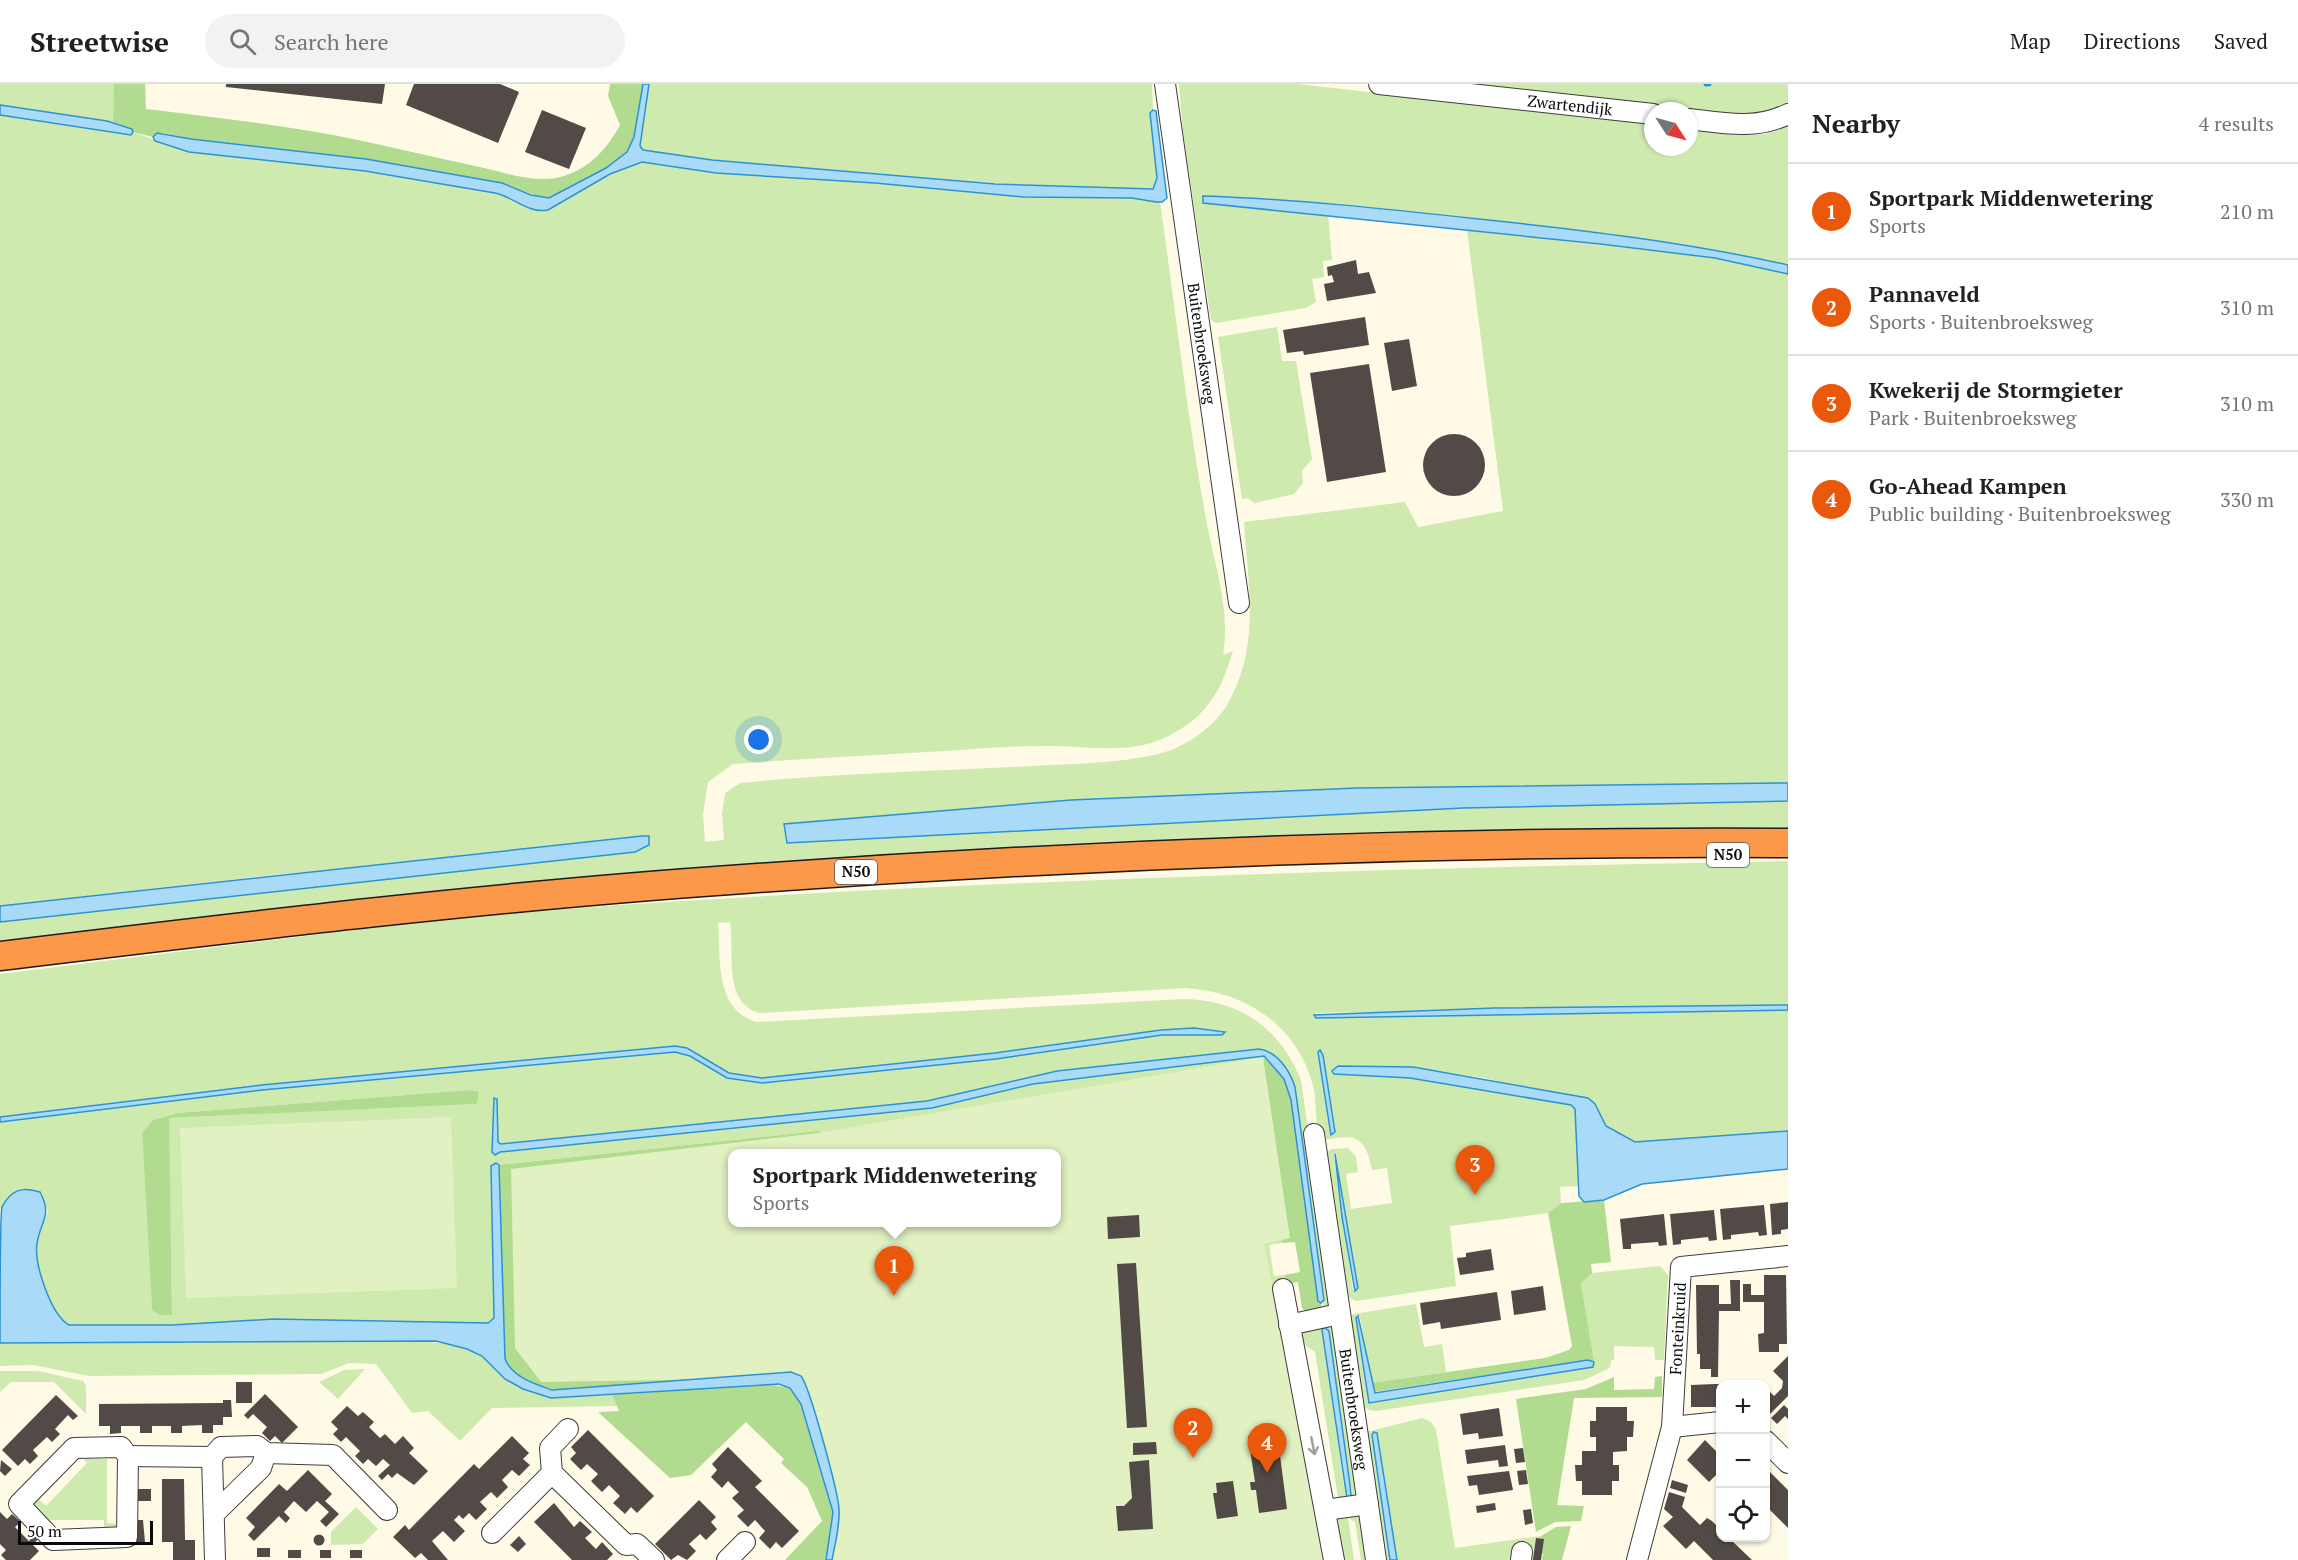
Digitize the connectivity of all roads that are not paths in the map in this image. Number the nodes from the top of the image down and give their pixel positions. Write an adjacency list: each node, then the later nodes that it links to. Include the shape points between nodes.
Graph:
1 (1165, 84): 6 (street, Buitenbroeksweg)
2 (1379, 84): 3 (street, Zwartendijk)
3 (1644, 113)
4 (1788, 114): 5 (street, via 1744,126)
5 (1698, 119)
6 (1239, 603)
7 (1788, 843): 9 (highway, N50, via 1582,843 1267,851 764,877 484,902)
8 (1788, 855): 10 (highway, N50, via 1281,862 1003,874 496,912)
9 (0, 956)
10 (0, 966)
11 (1314, 1134): 14 (street, Buitenbroeksweg)
12 (1788, 1256): 17 (street, Fonteinkruid, via 1681,1267)
13 (1283, 1289): 15 (street)
14 (1339, 1314): 15 (street); 25 (street, Buitenbroeksweg)
15 (1289, 1325): 27 (street, one-way to 27)
16 (1716, 1422): 17 (street)
17 (1672, 1427): 36 (street, Fonteinkruid)
18 (568, 1429): 24 (street, via 550,1448)
19 (1770, 1445): 23 (street)
20 (266, 1453): 22 (street, via 257,1446 221,1447); 26 (street, via 333,1455); 28 (street, via 261,1468)
21 (128, 1456): 21 (street, via 121,1447 74,1448 19,1504 53,1540 127,1538); 22 (street)
22 (212, 1457): 28 (street)
23 (1788, 1462)
24 (552, 1473): 29 (street); 32 (street, via 626,1545 637,1544)
25 (1368, 1504): 27 (street); 35 (street, Buitenbroeksweg)
26 (387, 1510)
27 (1325, 1510): 34 (street)
28 (216, 1512): 31 (street)
29 (492, 1533)
30 (745, 1542): 33 (street)
31 (215, 1560)
32 (654, 1560)
33 (727, 1560)
34 (1334, 1560)
35 (1376, 1560)
36 (1637, 1560)

